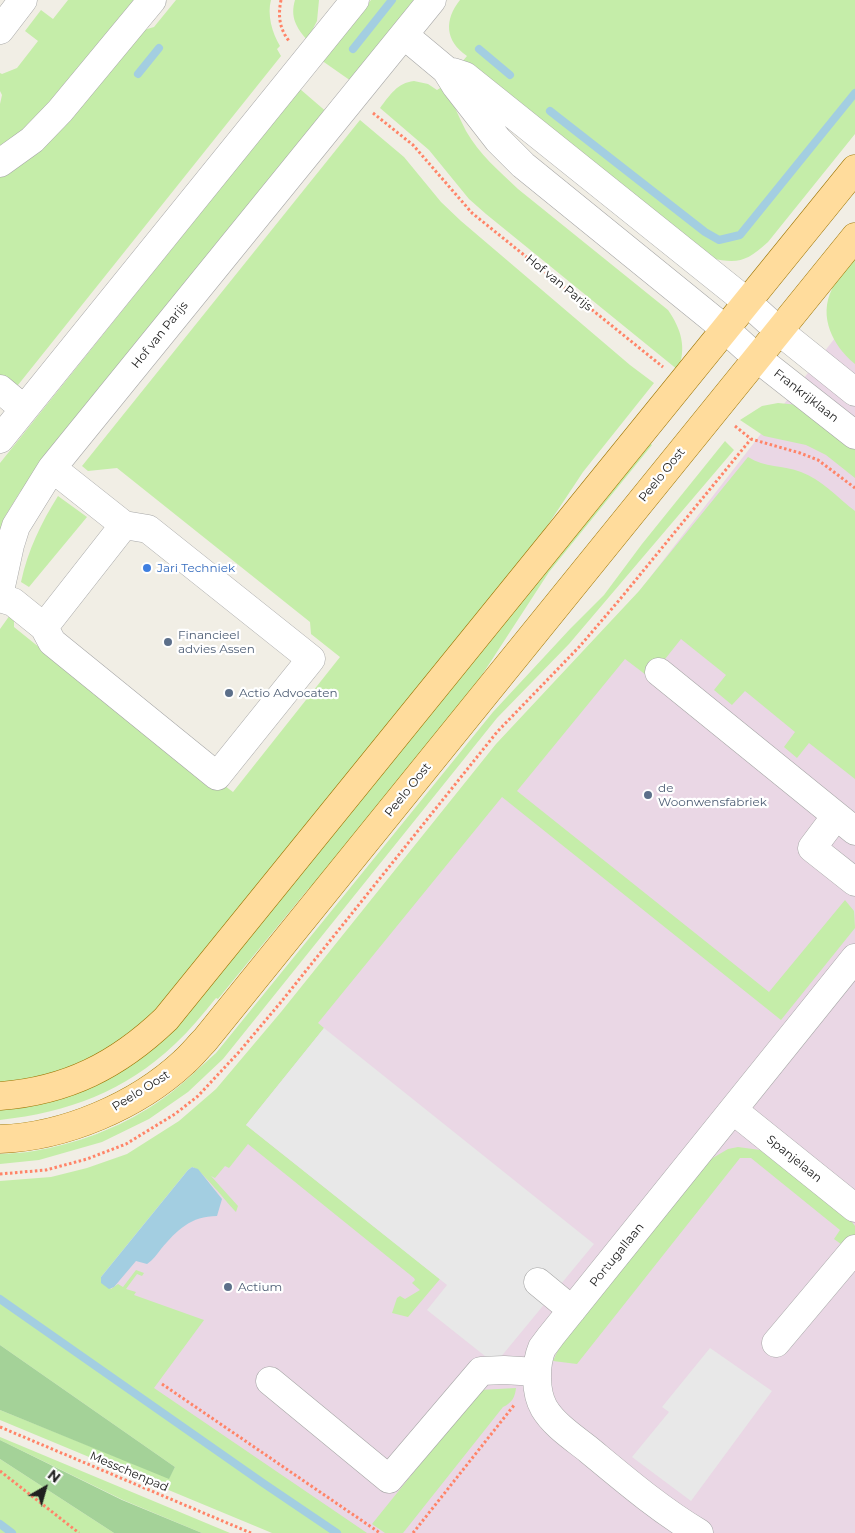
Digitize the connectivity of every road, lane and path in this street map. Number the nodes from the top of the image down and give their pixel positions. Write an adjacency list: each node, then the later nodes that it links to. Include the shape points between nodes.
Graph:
1 (23, 0): 6 (street)
2 (152, 0): 11 (street, via 60,111 32,140)
3 (281, 0): 8 (path, via 279,13 283,32)
4 (354, 0): 8 (street)
5 (432, 0): 7 (street, Hof van Parijs)
6 (0, 30)
7 (404, 35): 9 (street); 10 (street, Hof van Parijs)
8 (307, 59): 21 (street)
9 (446, 70): 14 (street, via 465,76); 15 (street, via 498,140 523,165)
10 (354, 97): 18 (path, Hof van Parijs, via 413,145 472,214); 25 (street, Hof van Parijs)
11 (0, 163)
12 (855, 168): 14 (main road)
13 (855, 237): 16 (main road, Peelo Oost)
14 (748, 302): 15 (main road); 16 (street)
15 (725, 329): 17 (street); 18 (main road)
16 (780, 331): 17 (main road, Peelo Oost); 20 (street)
17 (757, 358): 22 (street, Frankrijklaan); 37 (main road, Peelo Oost, via 206,1040 184,1063 121,1106 76,1125 45,1134)
18 (682, 382): 35 (main road, via 166,1019 144,1040 78,1079 52,1088)
19 (0, 389): 21 (street)
20 (855, 392)
21 (24, 409): 23 (street)
22 (855, 435)
23 (0, 439)
24 (751, 439): 26 (path, via 818,460)
25 (52, 468): 27 (street); 28 (street, Hof van Parijs, via 16,526)
26 (855, 488)
27 (124, 525): 30 (street); 30 (street, via 148,529 311,659 217,776 52,642)
28 (0, 591)
29 (0, 598): 30 (street, via 13,602)
30 (44, 627)
31 (659, 672): 32 (street)
32 (845, 823): 33 (street, via 812,848)
33 (855, 882)
34 (855, 958): 36 (street, Portugallaan)
35 (0, 1096)
36 (733, 1110): 38 (street, Spanjelaan); 41 (street, Portugallaan)
37 (0, 1139)
38 (855, 1208)
39 (855, 1249): 42 (street)
40 (538, 1282): 41 (street)
41 (572, 1310): 43 (street, Portugallaan, via 542,1348)
42 (776, 1343)
43 (537, 1372): 44 (street, via 481,1371 389,1479); 53 (street, Portugallaan, via 544,1408 558,1425 643,1495)
44 (270, 1381)
45 (162, 1384): 51 (path)
46 (515, 1403): 52 (path)
47 (0, 1427): 50 (path, Messchenpad)
48 (0, 1471): 49 (path)
49 (79, 1533)
50 (251, 1533)
51 (380, 1533)
52 (413, 1533)
53 (699, 1533)

